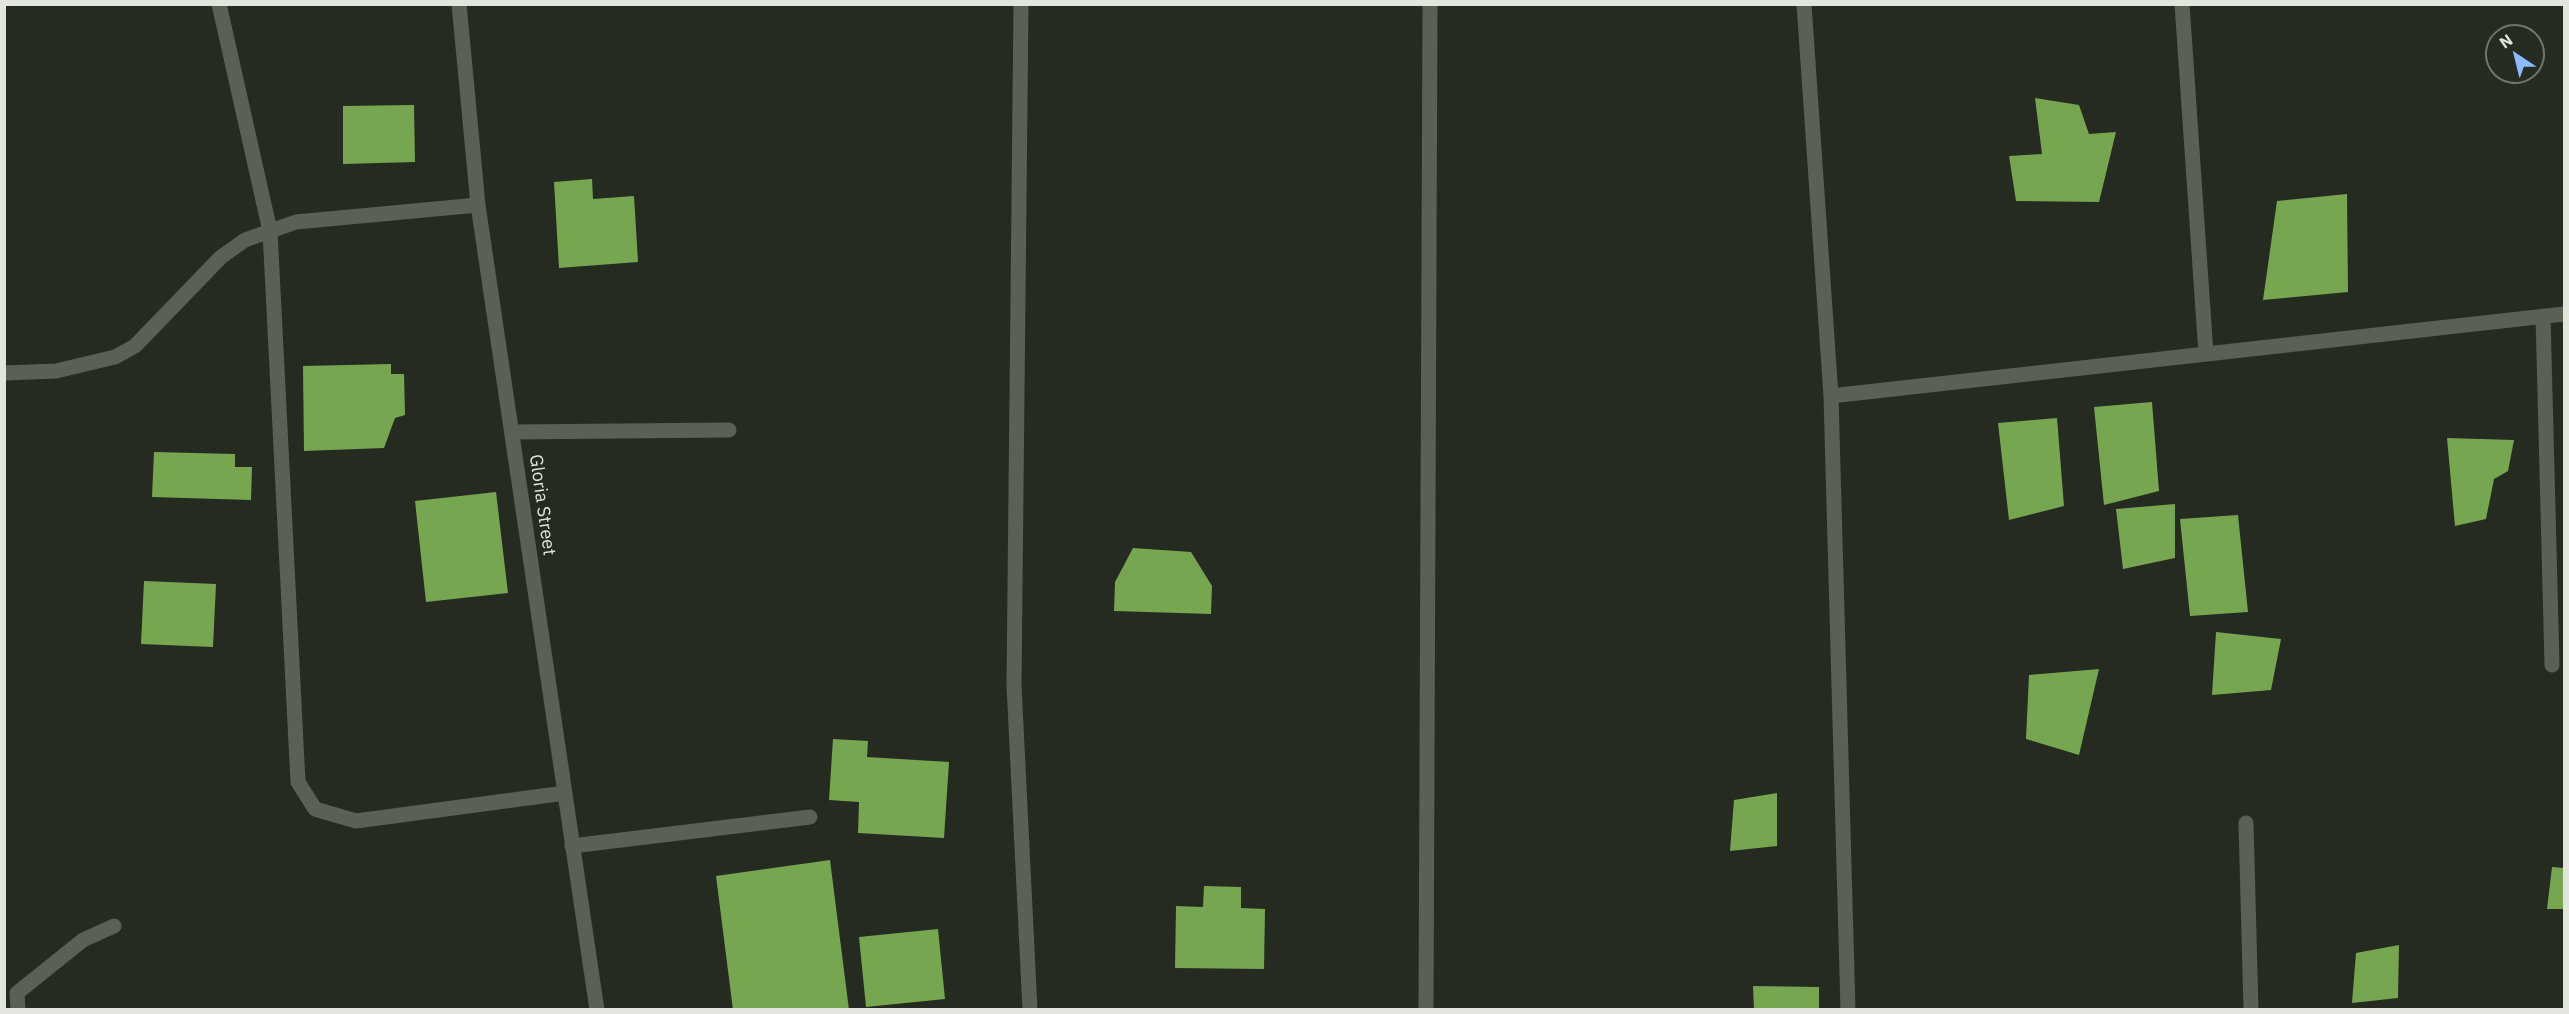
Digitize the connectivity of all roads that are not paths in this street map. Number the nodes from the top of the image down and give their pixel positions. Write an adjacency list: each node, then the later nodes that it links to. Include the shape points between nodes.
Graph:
1 (219, 4): 8 (street)
2 (459, 4): 7 (street, Gloria Street)
3 (1021, 4): 24 (street, via 1014,685)
4 (1430, 4): 25 (street)
5 (1804, 4): 13 (street)
6 (2182, 4): 11 (street)
7 (478, 204): 8 (street, via 296,222); 15 (street, Gloria Street)
8 (270, 231): 12 (street, via 244,240 221,257 135,346 115,357 56,371); 17 (street, via 298,782 315,809 356,821)
9 (2565, 314): 10 (street)
10 (2543, 316): 11 (street); 16 (street)
11 (2206, 354): 13 (street)
12 (4, 373)
13 (1831, 396): 26 (street)
14 (729, 430): 15 (street)
15 (512, 432): 17 (street, Gloria Street)
16 (2552, 665)
17 (565, 793): 20 (street, Gloria Street)
18 (810, 817): 20 (street)
19 (2246, 823): 27 (street)
20 (572, 846): 23 (street, Gloria Street)
21 (114, 926): 22 (street, via 82,940 17,993)
22 (18, 1010)
23 (597, 1010)
24 (1030, 1010)
25 (1426, 1010)
26 (1848, 1010)
27 (2251, 1010)

